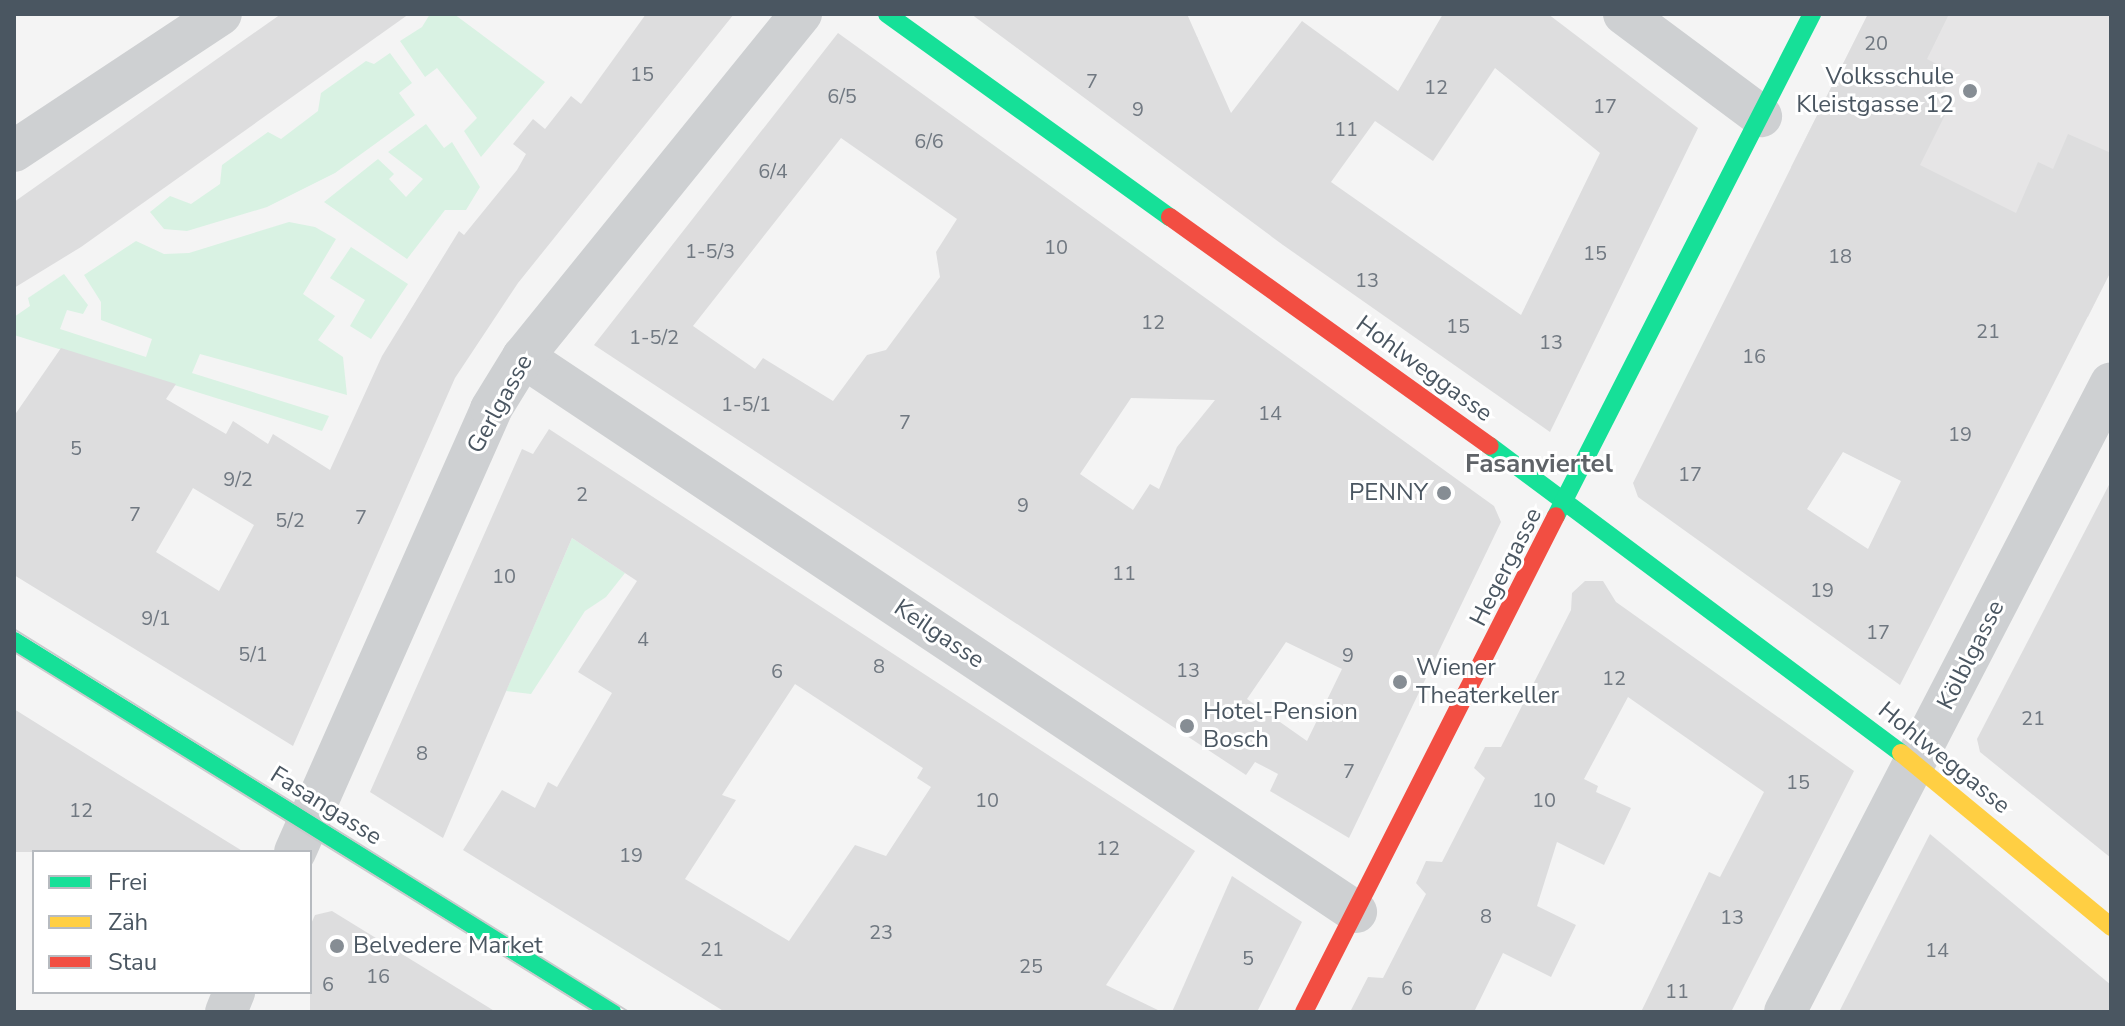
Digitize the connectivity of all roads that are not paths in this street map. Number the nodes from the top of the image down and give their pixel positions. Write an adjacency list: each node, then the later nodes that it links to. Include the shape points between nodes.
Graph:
1 (221, 14): 7 (street)
2 (801, 14): 8 (street, Gerlgasse)
3 (887, 14): 10 (street, Hohlweggasse)
4 (1624, 14): 6 (street)
5 (1812, 14): 6 (street, Hegergasse)
6 (1761, 116): 10 (street, Hegergasse)
7 (14, 151)
8 (523, 357): 13 (street, Gerlgasse, via 491,409); 14 (street, Keilgasse)
9 (2111, 383): 12 (street, Kölblgasse)
10 (1567, 501): 12 (street, Hohlweggasse); 14 (street, Hegergasse)
11 (14, 641): 13 (street, Fasangasse)
12 (1915, 763): 15 (street, Hohlweggasse); 18 (street, Kölblgasse)
13 (301, 837): 16 (street, Fasangasse)
14 (1356, 912): 17 (street, Hegergasse)
15 (2111, 927)
16 (612, 1012)
17 (1304, 1012)
18 (1785, 1012)

